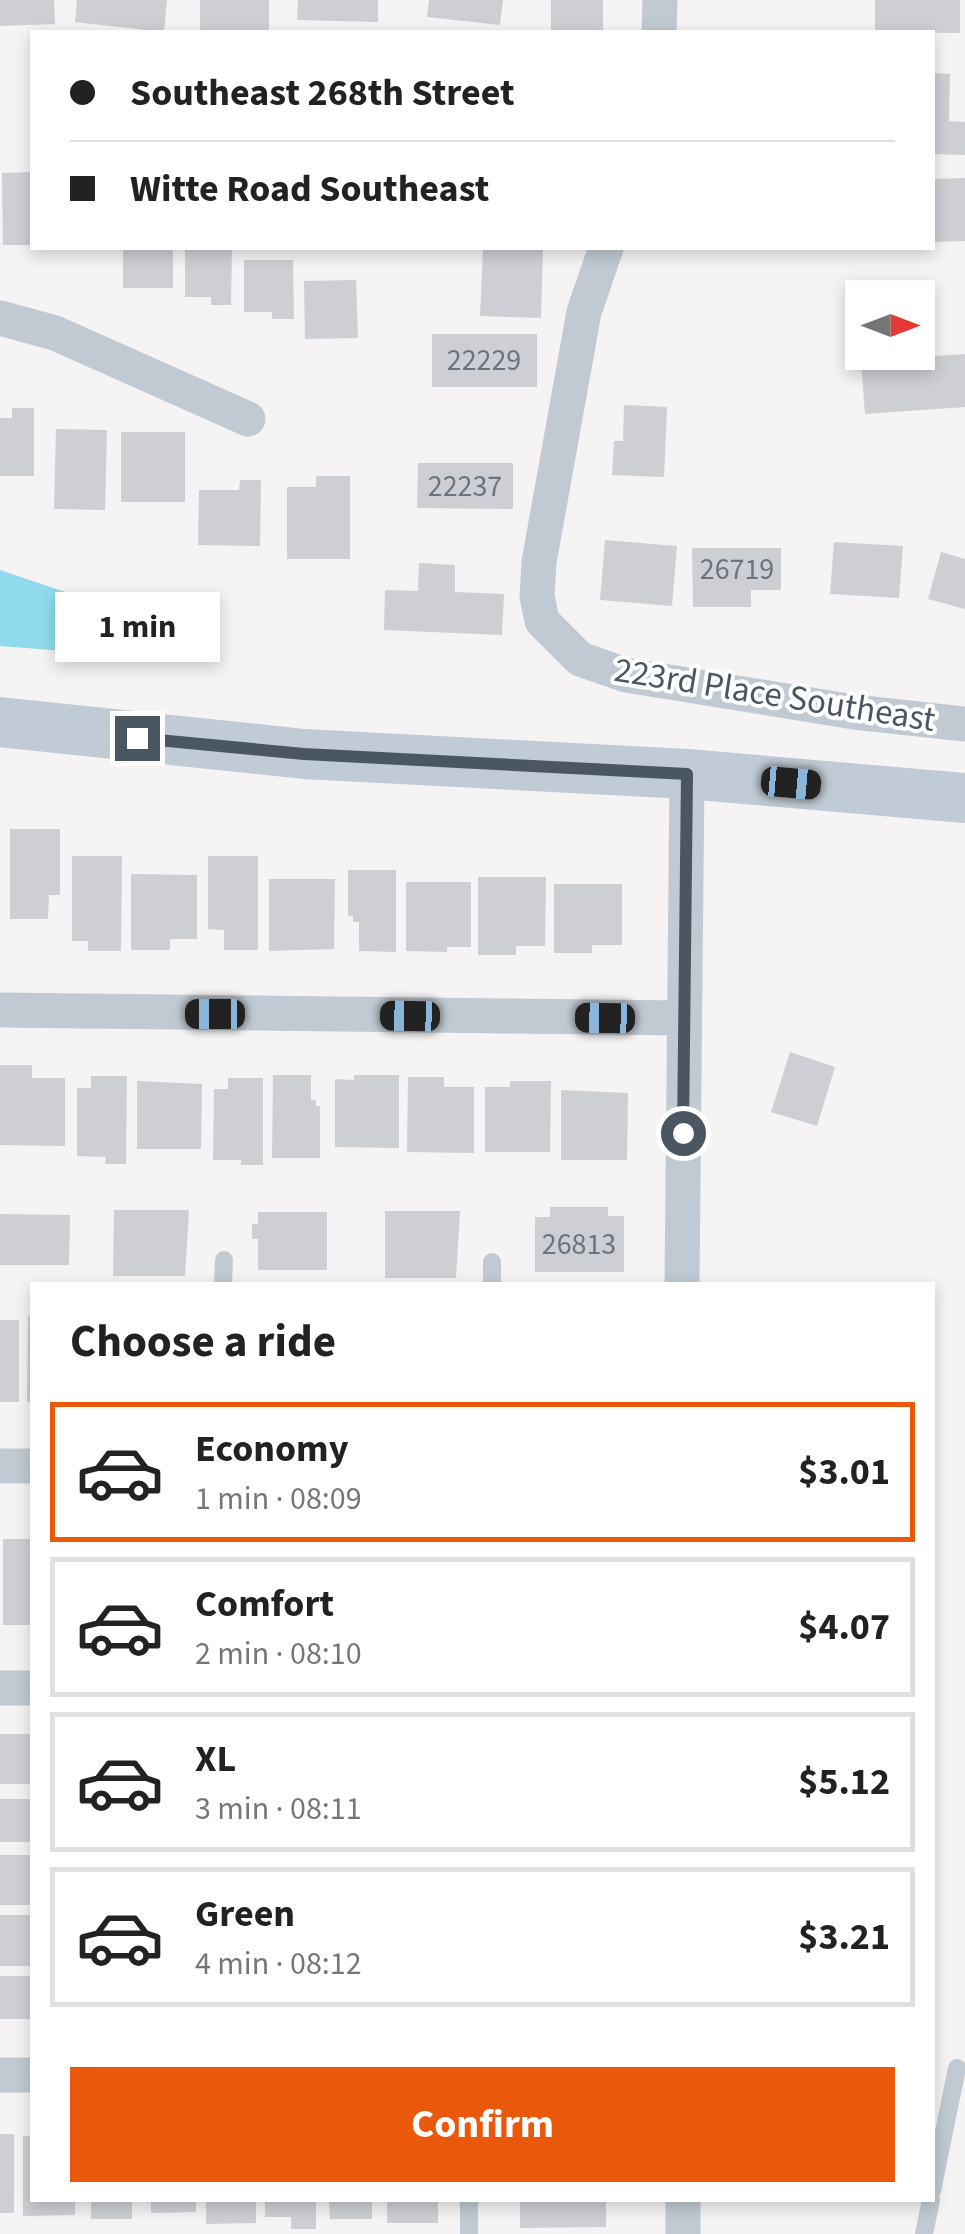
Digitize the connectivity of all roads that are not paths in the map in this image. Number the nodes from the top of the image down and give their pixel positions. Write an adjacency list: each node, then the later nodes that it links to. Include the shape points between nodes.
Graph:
1 (660, 0): 2 (street)
2 (659, 30)
3 (605, 250): 7 (street, 223rd Place Southeast, via 584,312 540,562 542,622 580,658 626,676)
4 (0, 318): 5 (street, via 55,333)
5 (248, 419)
6 (0, 722): 8 (street, via 304,754)
7 (965, 724)
8 (687, 774): 9 (street); 11 (street)
9 (965, 798)
10 (0, 1010): 11 (street)
11 (683, 1018): 16 (street)
12 (224, 1260): 14 (lane)
13 (492, 1262): 15 (lane)
14 (224, 1282)
15 (492, 1282)
16 (682, 1282)
17 (0, 1466): 18 (street)
18 (30, 1466)
19 (0, 1688): 20 (street)
20 (30, 1688)
21 (958, 2068): 24 (lane)
22 (0, 2075): 23 (street)
23 (30, 2075)
24 (935, 2178)
25 (469, 2202): 28 (lane)
26 (682, 2202): 29 (street)
27 (931, 2202): 30 (lane)
28 (469, 2234)
29 (683, 2234)
30 (924, 2234)

